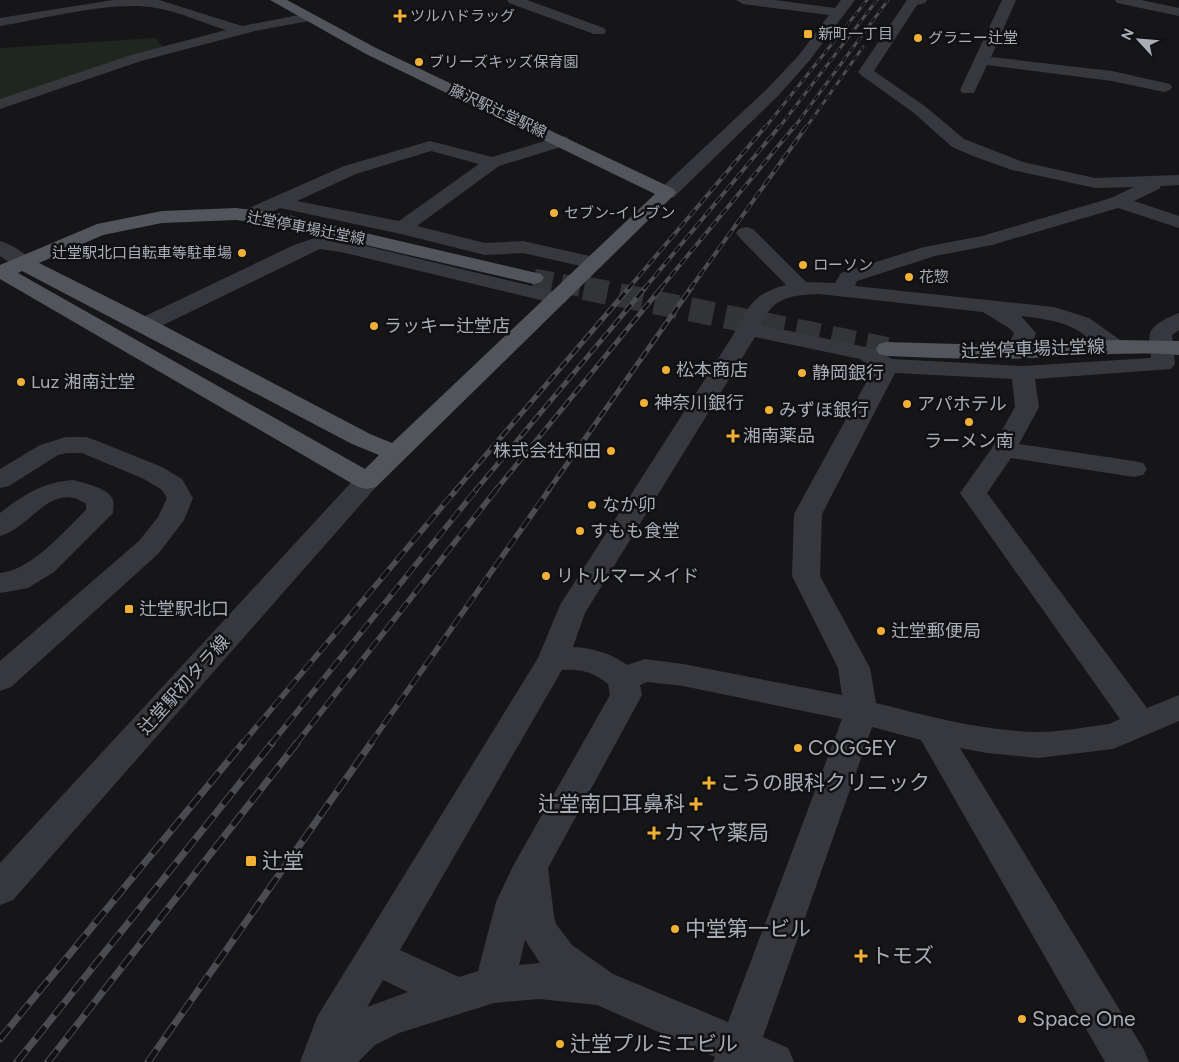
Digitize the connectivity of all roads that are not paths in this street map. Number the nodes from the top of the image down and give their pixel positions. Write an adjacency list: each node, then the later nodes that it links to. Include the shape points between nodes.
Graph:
1 (276, 0): 11 (main road, 藤沢駅辻堂駅線)
2 (514, 0): 14 (street)
3 (743, 0): 8 (street)
4 (920, 0): 24 (street, via 912,2 866,72 920,110 958,143 1018,166 1095,183)
5 (1009, 0): 15 (street)
6 (1122, 0): 9 (street)
7 (1179, 2): 9 (street)
8 (843, 6): 25 (street, via 804,58 773,92)
9 (1162, 9): 10 (street)
10 (1179, 12)
11 (309, 16): 13 (street); 21 (main road, 藤沢駅辻堂駅線, via 364,47)
12 (0, 22): 13 (street, via 79,6 146,2)
13 (242, 30): 20 (street, via 136,58)
14 (598, 31)
15 (982, 60): 17 (street, via 1112,76); 18 (street)
16 (1179, 81): 17 (street)
17 (1164, 87): 19 (street)
18 (968, 90)
19 (1179, 94)
20 (0, 104)
21 (561, 141): 22 (street); 25 (main road, 藤沢駅辻堂駅線)
22 (493, 162): 26 (street, via 430,146 350,170); 30 (street)
23 (1179, 167): 24 (street)
24 (1172, 180): 27 (street)
25 (667, 193): 33 (main road)
26 (276, 202): 28 (street); 30 (street)
27 (1118, 202): 29 (street); 37 (street, via 985,242 931,251 848,277)
28 (247, 216): 34 (main road, 辻堂停車場辻堂線, via 203,214 162,217 97,230); 35 (main road, 辻堂停車場辻堂線, via 284,220)
29 (1179, 222)
30 (402, 228): 33 (street, via 485,249 523,247)
31 (746, 233): 36 (street)
32 (0, 247): 34 (street)
33 (594, 263): 38 (main road)
34 (6, 270): 41 (main road, via 51,279); 52 (main road)
35 (534, 278)
36 (800, 288): 37 (street); 42 (street, via 760,305)
37 (843, 290): 39 (street)
38 (557, 298): 41 (street, via 318,243); 49 (main road)
39 (987, 306): 43 (street, via 1054,314 1081,323); 45 (street, via 1017,322 1025,333 1021,345)
40 (1179, 320): 44 (street, via 1161,333)
41 (145, 325): 49 (main road, via 361,439)
42 (749, 329): 46 (street); 55 (street, via 570,612)
43 (1115, 347): 44 (main road, 辻堂停車場辻堂線); 45 (main road, 辻堂停車場辻堂線)
44 (1171, 347): 47 (street, via 1163,364)
45 (1010, 352): 46 (main road, 辻堂停車場辻堂線)
46 (887, 357): 47 (street); 59 (street, via 846,445 808,514 806,576 854,668)
47 (1023, 373): 48 (street, via 1027,407)
48 (1004, 448): 50 (street); 60 (street, via 973,493)
49 (395, 453): 52 (main road)
50 (1134, 469)
51 (0, 480): 56 (street, via 49,450 66,445 86,445 153,473 173,485 180,498 170,520 149,547)
52 (367, 481): 63 (street, 辻堂駅初タラ線)
53 (0, 527): 54 (street, via 36,498 51,491 71,488 92,494 100,501 99,513 44,565 18,581)
54 (0, 583)
55 (553, 659): 57 (street, via 581,657 607,665); 64 (street)
56 (0, 679)
57 (623, 679): 59 (street, via 645,670 683,675); 62 (street, via 626,695)
58 (1179, 707): 60 (street)
59 (861, 712): 61 (street); 67 (street)
60 (1140, 724): 61 (street, via 1113,736 1038,745)
61 (932, 730): 70 (street)
62 (531, 866): 65 (street, via 535,916 540,932 558,957); 66 (street)
63 (0, 890)
64 (375, 958): 66 (street); 68 (street, via 331,1031)
65 (599, 987): 66 (street, via 539,982); 67 (street)
66 (476, 991): 69 (street, via 391,1016 362,1031)
67 (749, 1057)
68 (321, 1062)
69 (328, 1062)
70 (1128, 1062)

